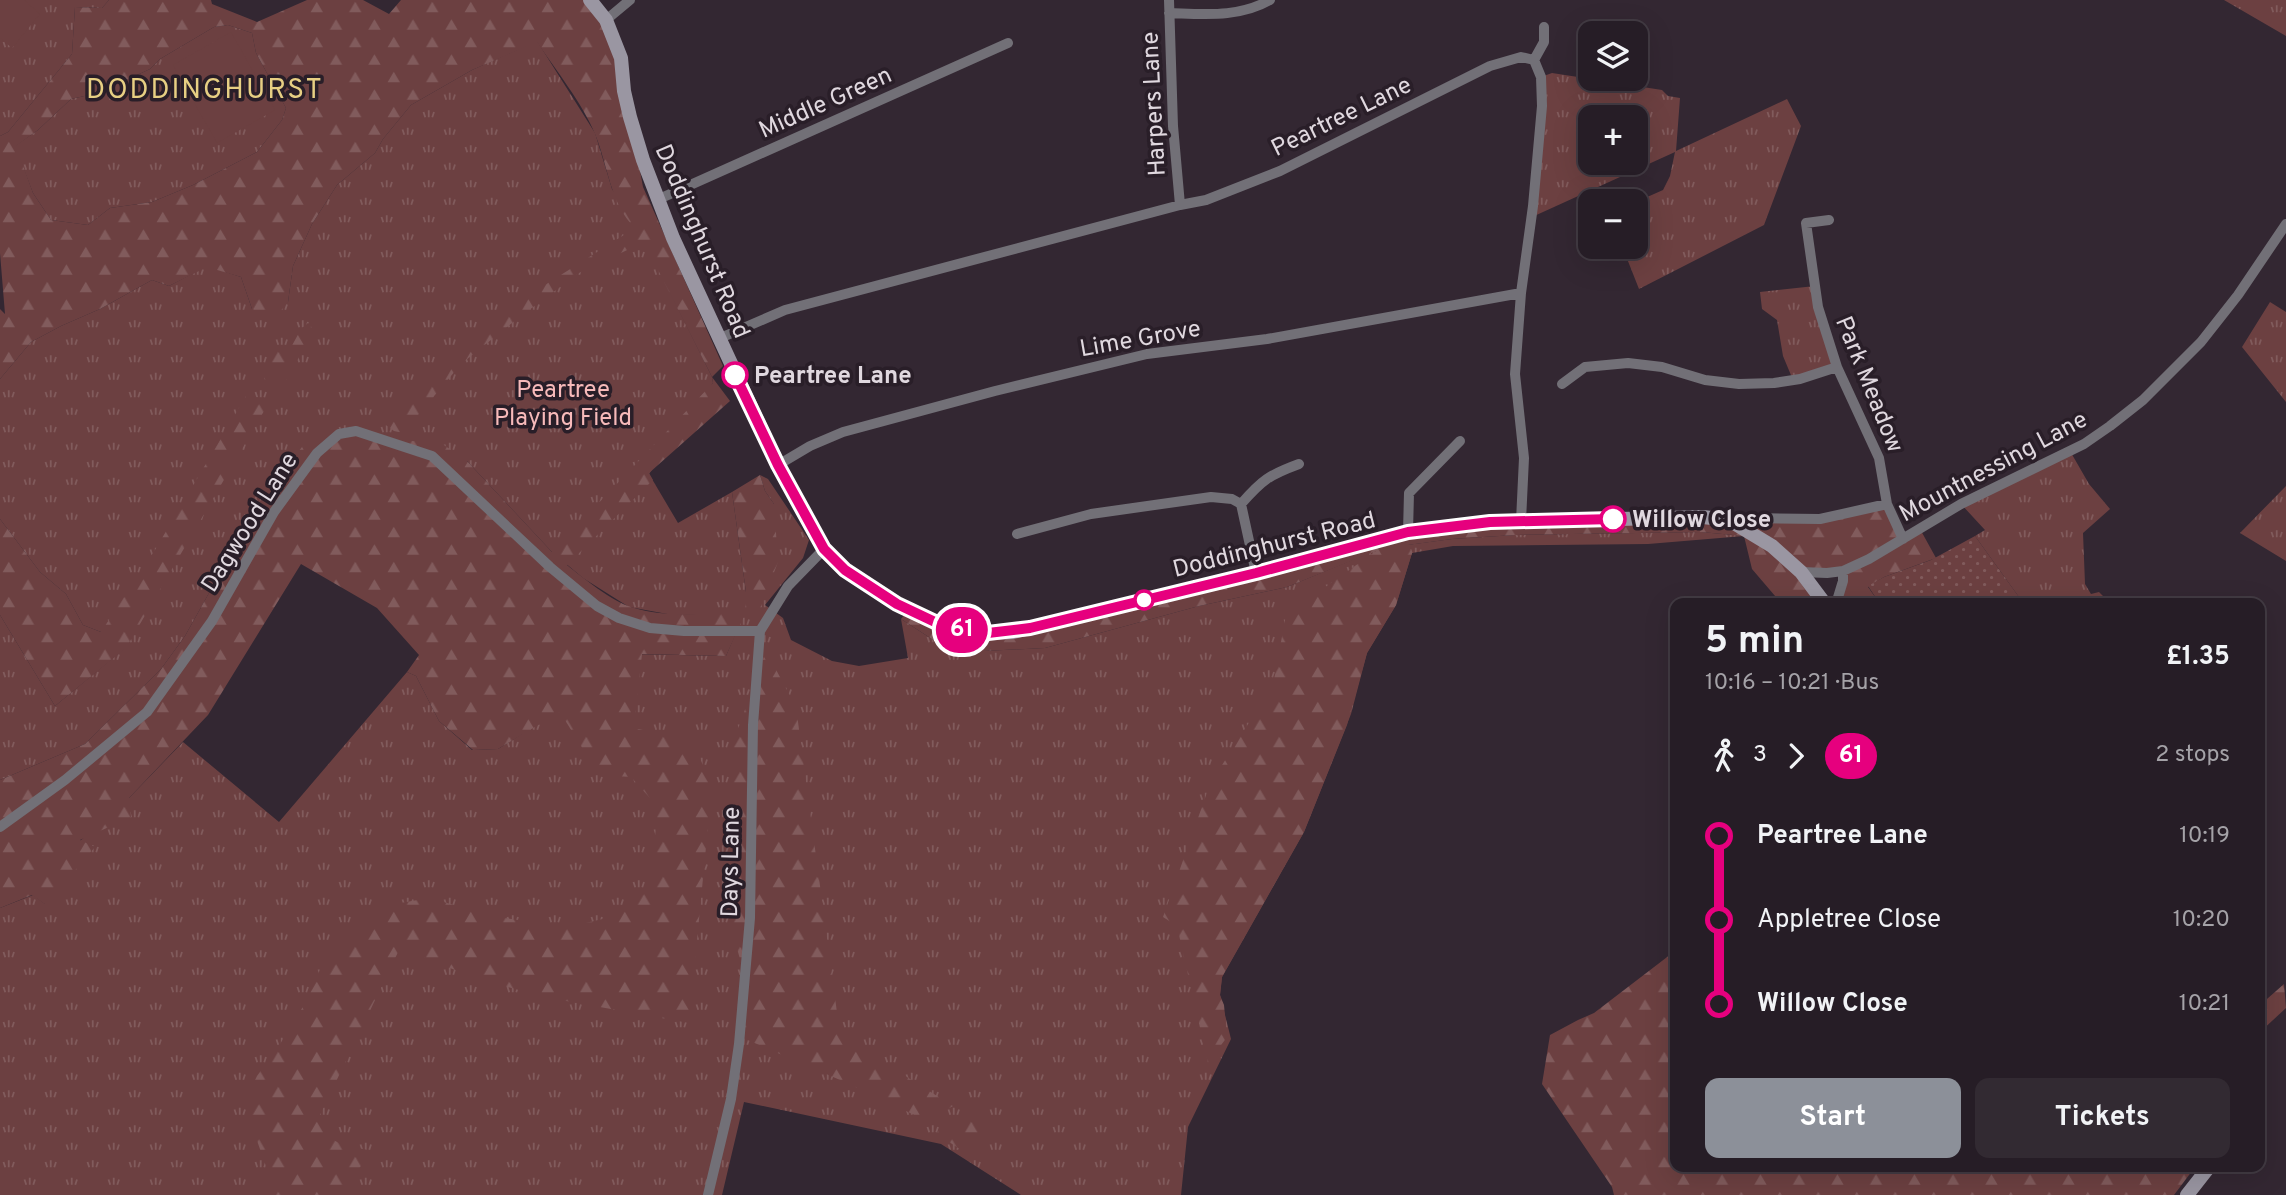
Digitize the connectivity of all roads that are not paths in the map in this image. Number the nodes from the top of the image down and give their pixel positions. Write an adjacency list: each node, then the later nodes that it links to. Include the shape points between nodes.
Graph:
1 (590, 0): 6 (street, Doddinghurst Road)
2 (630, 0): 6 (street)
3 (1169, 0): 5 (street, Harpers Lane)
4 (1270, 0): 5 (street, via 1243,12)
5 (1169, 13): 11 (street, Harpers Lane)
6 (606, 20): 10 (street, Doddinghurst Road, via 621,58 630,117)
7 (1544, 26): 9 (street, via 1544,42)
8 (1008, 43): 10 (street, Middle Green)
9 (1534, 60): 11 (street, Peartree Lane, via 1521,57 1490,66 1280,171 1206,200); 14 (street, via 1541,77 1542,106)
10 (659, 199): 15 (street, Doddinghurst Road)
11 (1180, 205): 15 (street, Peartree Lane, via 785,310)
12 (1829, 220): 16 (street, Park Meadow, via 1806,223 1818,307)
13 (2286, 224): 27 (street, Mountnessing Lane, via 2201,342 2143,400 2084,444)
14 (1521, 293): 20 (street, Lime Grove, via 1255,340 1134,356 843,432); 23 (street, via 1515,373 1524,458)
15 (718, 340): 20 (street, Doddinghurst Road)
16 (1837, 367): 17 (street, via 1801,379 1739,384 1628,363 1586,367); 22 (street, Park Meadow, via 1880,458)
17 (1562, 384)
18 (1460, 441): 25 (street, via 1409,493)
19 (1300, 464): 21 (street, via 1262,481)
20 (778, 465): 28 (street, Doddinghurst Road)
21 (1241, 504): 26 (street, via 1211,497 1091,514); 31 (street)
22 (1886, 504): 24 (street, Mountnessing Lane, via 1821,519 1751,518); 27 (street, Park Meadow)
23 (1521, 521): 24 (street, Doddinghurst Road, via 1703,517); 25 (street, Doddinghurst Road)
24 (1739, 524): 30 (street, Doddinghurst Road)
25 (1408, 532): 31 (street, Doddinghurst Road)
26 (1017, 534)
27 (1903, 538): 29 (street, Mountnessing Lane)
28 (824, 549): 31 (street, Doddinghurst Road, via 845,570 897,604 935,622 988,633 1030,628); 34 (street, Days Lane, via 788,586)
29 (1843, 571): 30 (street, Mountnessing Lane); 33 (street)
30 (1801, 572): 32 (street, Doddinghurst Road)
31 (1256, 573)
32 (1820, 598)
33 (1838, 598)
34 (760, 631): 35 (street, Dagwood Lane, via 650,628 619,618 550,567 432,456 356,432 339,434 317,453 274,512 212,621 147,712); 37 (street, Days Lane, via 753,725 751,918 731,1099)
35 (0, 827)
36 (2205, 1172): 38 (street)
37 (708, 1195)
38 (2187, 1195)

